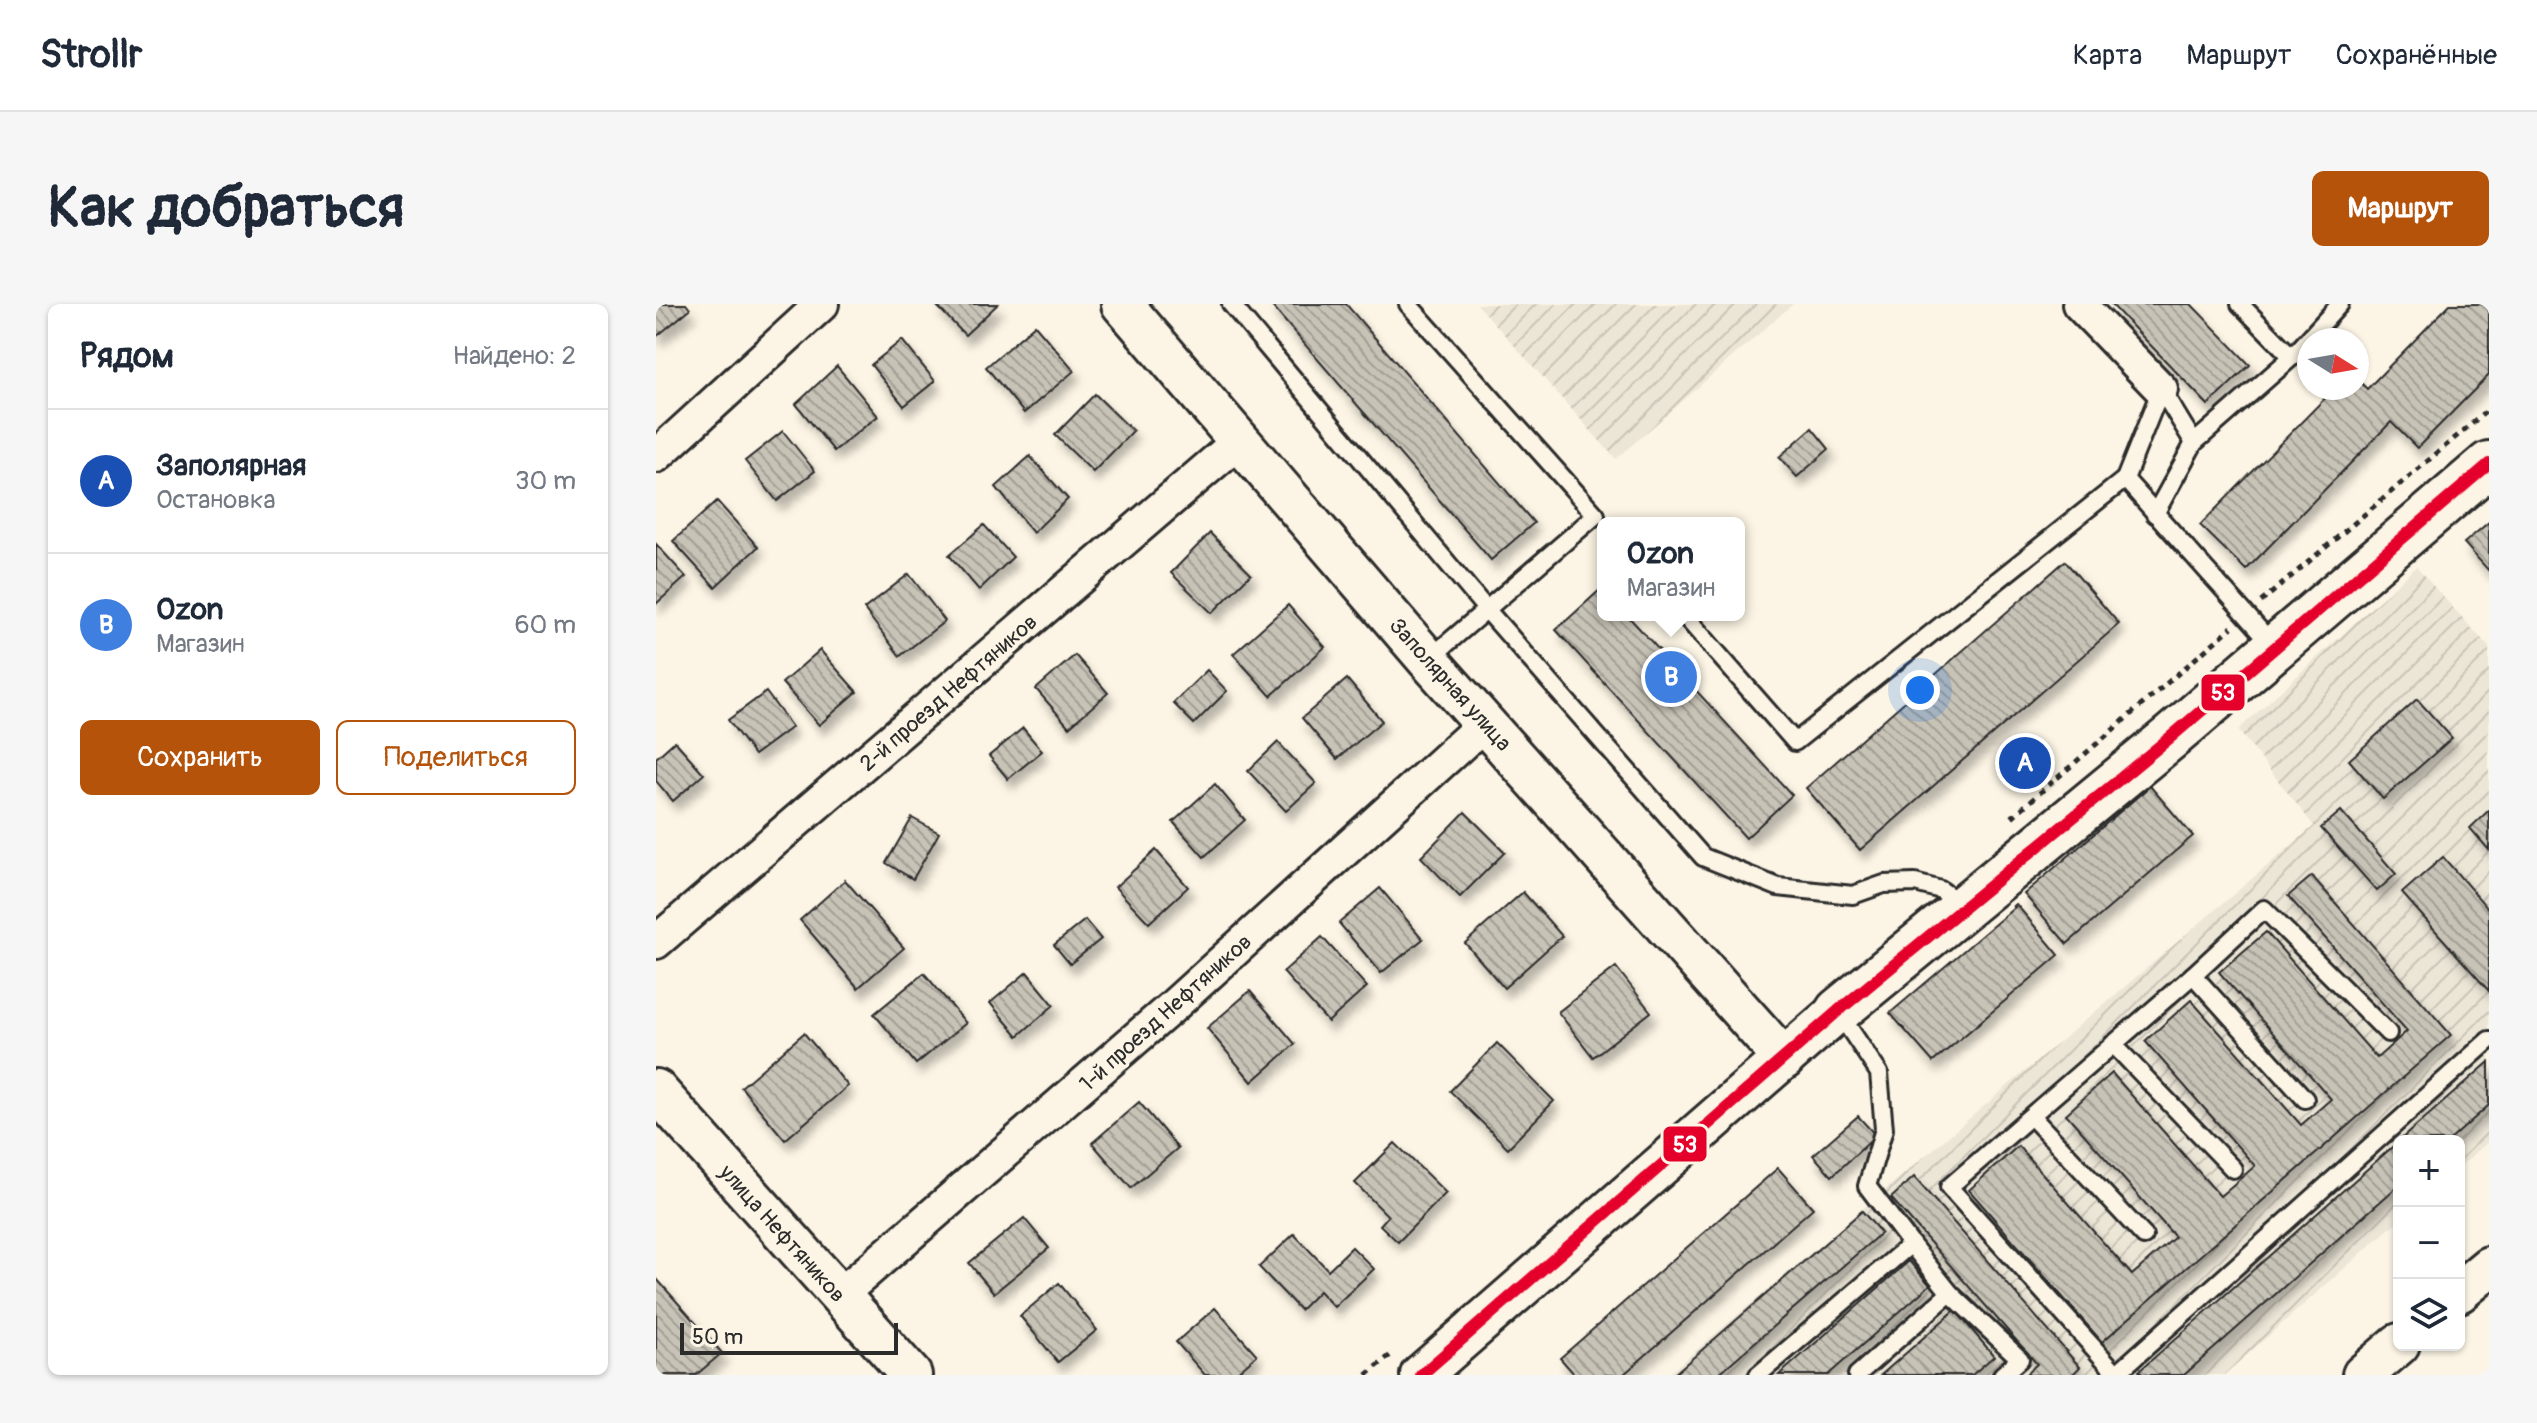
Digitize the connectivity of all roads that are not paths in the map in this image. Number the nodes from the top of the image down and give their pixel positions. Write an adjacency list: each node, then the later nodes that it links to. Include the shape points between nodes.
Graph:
1 (822, 304): 12 (street)
2 (1122, 304): 10 (street, Заполярная улица)
3 (1231, 304): 18 (lane)
4 (1408, 304): 16 (lane)
5 (2079, 304): 9 (street)
6 (2240, 304): 8 (lane)
7 (2340, 304): 8 (lane)
8 (2292, 357): 11 (lane)
9 (2161, 389): 11 (lane); 14 (lane)
10 (1239, 441): 21 (street, Заполярная улица); 24 (street, 2-й проезд Нефтяников)
11 (2194, 443): 15 (lane)
12 (656, 456)
13 (2489, 464): 20 (main road)
14 (2125, 479): 15 (lane); 19 (lane, via 1795,742)
15 (2155, 514): 20 (lane)
16 (1598, 517)
17 (1597, 521): 18 (lane)
18 (1486, 609): 21 (lane); 23 (lane, via 1703,857 1778,887 1853,895 1884,884 1915,883 1941,890)
19 (1689, 621)
20 (2275, 647): 23 (main road)
21 (1428, 660): 22 (street, Заполярная улица)
22 (1485, 723): 30 (street, Заполярная улица); 40 (street, 1-й проезд Нефтяников, via 1172,1007)
23 (1965, 907): 26 (main road)
24 (656, 942)
25 (2193, 975): 27 (lane, via 2264,909); 29 (lane); 32 (lane)
26 (1838, 1011): 30 (street); 36 (lane, via 1879,1073 1884,1129 1867,1186)
27 (2388, 1033)
28 (2489, 1040): 47 (lane)
29 (2113, 1044): 33 (lane); 34 (lane)
30 (1784, 1059): 43 (street)
31 (656, 1090): 40 (street, улица Нефтяников)
32 (2305, 1099)
33 (2032, 1117): 35 (lane); 47 (lane, via 1949,1187)
34 (2233, 1169)
35 (2144, 1236)
36 (1911, 1244): 39 (lane); 44 (lane)
37 (2489, 1267): 38 (street)
38 (2465, 1287)
39 (1950, 1293): 45 (lane); 46 (lane, via 2020,1359)
40 (839, 1296): 42 (street, улица Нефтяников)
41 (2393, 1349): 48 (street)
42 (911, 1375)
43 (1421, 1375)
44 (1758, 1375)
45 (1857, 1375)
46 (2002, 1375)
47 (2117, 1375)
48 (2363, 1375)

